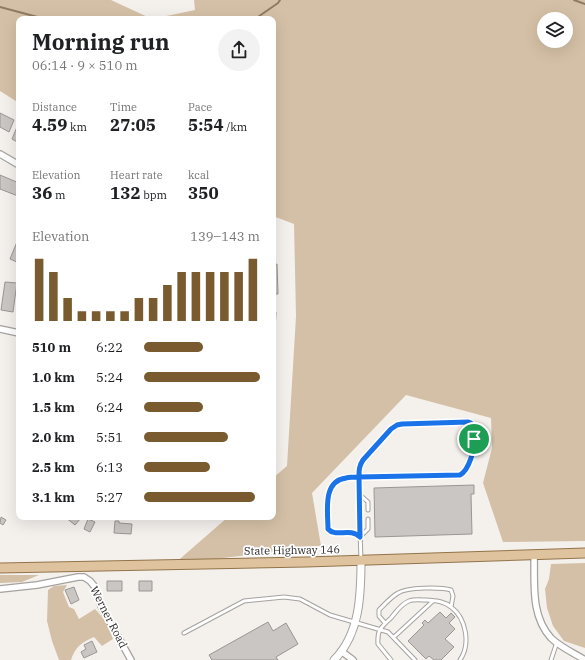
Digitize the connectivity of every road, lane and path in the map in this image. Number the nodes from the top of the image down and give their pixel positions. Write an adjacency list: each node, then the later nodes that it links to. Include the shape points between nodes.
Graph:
1 (0, 154): 2 (street)
2 (16, 163)
3 (0, 329): 4 (street)
4 (16, 332)
5 (359, 477): 5 (lane, via 360,464 397,425 468,422 474,426 474,446 463,474); 6 (lane); 9 (lane, via 345,478 331,488 328,498 328,529 332,532 352,532)
6 (359, 494): 7 (lane, via 368,502); 9 (lane)
7 (368, 510)
8 (368, 519): 9 (lane, via 368,529)
9 (360, 537): 12 (lane)
10 (585, 553): 11 (main road, State Highway 146)
11 (534, 554): 12 (main road, State Highway 146); 22 (street, via 535,607 551,638)
12 (361, 560): 13 (main road, State Highway 146); 17 (street, via 360,606)
13 (0, 568)
14 (0, 589): 24 (street, Werner Road, via 84,577 95,587 101,606)
15 (433, 601): 16 (lane); 18 (lane, via 409,601); 21 (lane)
16 (451, 606): 18 (lane, via 451,590 404,590 379,610 379,616); 29 (lane, via 463,623 466,633 466,644)
17 (355, 623): 19 (lane); 20 (lane, via 330,615 300,599 284,597 244,601); 23 (street)
18 (385, 623): 19 (lane)
19 (379, 630): 21 (lane, via 388,632); 27 (lane, via 378,644)
20 (184, 633)
21 (394, 638): 28 (lane)
22 (558, 642): 30 (lane); 31 (street)
23 (341, 651): 25 (street); 26 (street)
24 (131, 660)
25 (334, 660)
26 (353, 660)
27 (391, 660)
28 (415, 660)
29 (460, 660)
30 (551, 660)
31 (585, 660)

